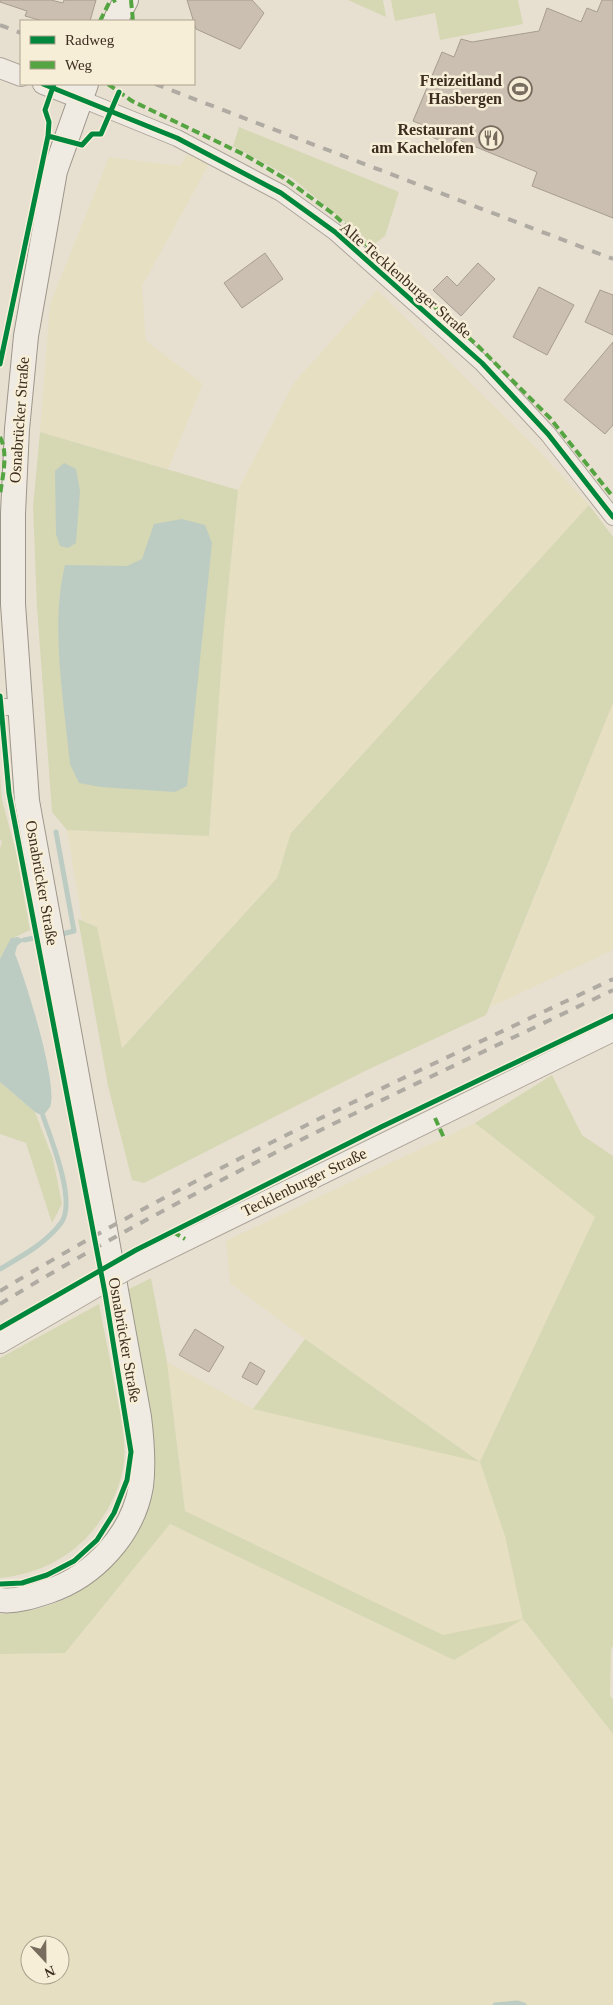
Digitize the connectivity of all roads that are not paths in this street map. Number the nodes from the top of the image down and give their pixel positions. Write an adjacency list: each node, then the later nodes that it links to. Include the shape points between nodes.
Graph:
1 (126, 0): 2 (main road)
2 (116, 20)
3 (0, 68): 4 (street)
4 (20, 76)
5 (49, 85): 6 (street)
6 (83, 91): 7 (street, Alte Tecklenburger Straße, via 281,193 335,232 482,363 548,434); 8 (main road, Osnabrücker Straße, via 55,171 26,336 13,513)
7 (613, 517)
8 (10, 707): 11 (main road, Osnabrücker Straße, via 144,1454 141,1488 129,1522 110,1550 84,1574 59,1588 32,1597)
9 (613, 1031): 10 (street, Tecklenburger Straße, bridge, via 128,1270)
10 (0, 1343)
11 (0, 1600)

